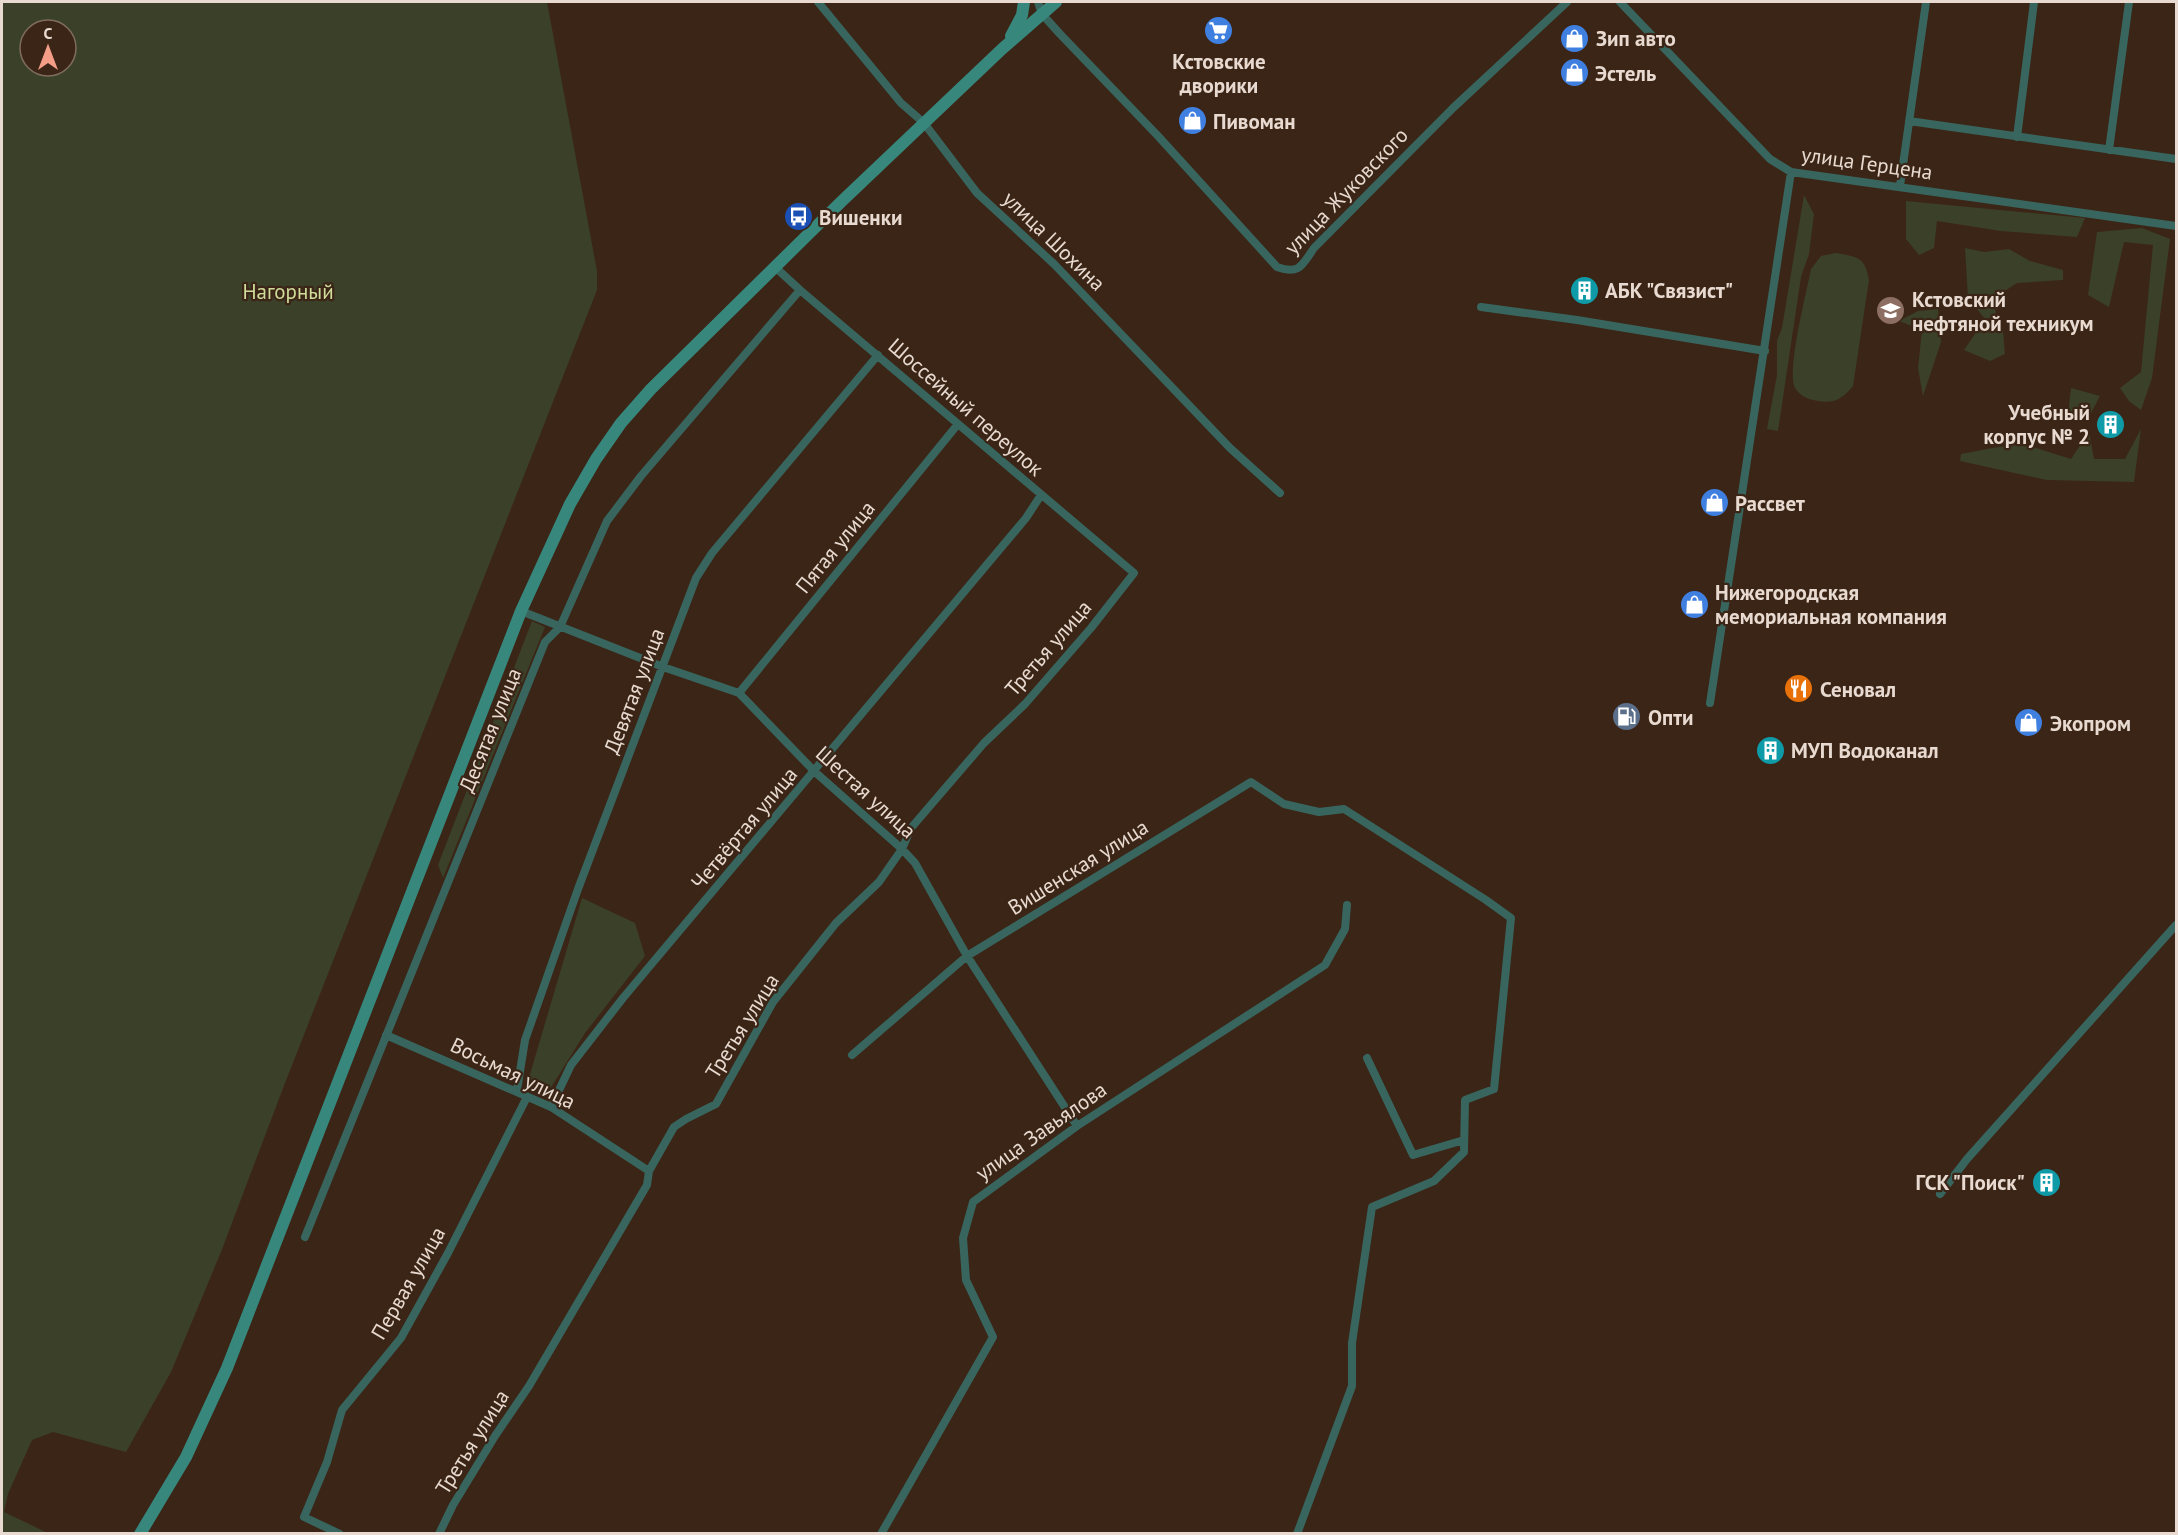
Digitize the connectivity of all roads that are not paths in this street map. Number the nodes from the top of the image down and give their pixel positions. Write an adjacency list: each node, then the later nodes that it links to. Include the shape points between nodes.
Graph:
1 (818, 2): 13 (street, улица Шохина, via 901,103)
2 (1024, 2): 11 (main road, via 1016,30)
3 (1038, 2): 10 (street, улица Жуковского)
4 (1056, 2): 10 (main road)
5 (1567, 2): 10 (street, улица Жуковского, via 1453,108 1314,248 1299,269 1289,271 1277,267)
6 (1620, 2): 17 (street, улица Герцена, via 1770,159)
7 (1926, 2): 12 (street)
8 (2034, 2): 14 (street)
9 (2129, 2): 15 (street)
10 (1042, 14): 11 (main road)
11 (1002, 49): 13 (main road)
12 (1909, 121): 14 (street); 18 (street)
13 (924, 123): 20 (main road); 26 (street, улица Шохина, via 977,193 1054,264 1230,448)
14 (2017, 137): 15 (street)
15 (2109, 150): 16 (street)
16 (2176, 159)
17 (1791, 172): 18 (street, улица Герцена); 23 (street)
18 (1900, 186): 19 (street, улица Герцена)
19 (2176, 226)
20 (775, 267): 21 (street, Шоссейный переулок); 29 (main road, via 621,423 570,504)
21 (800, 290): 24 (street, Шоссейный переулок); 30 (street, Десятая улица, via 607,521)
22 (1481, 307): 23 (street)
23 (1765, 351): 33 (street)
24 (878, 355): 25 (street, Шоссейный переулок); 31 (street, Девятая улица, via 712,553 696,578)
25 (958, 424): 27 (street, Шоссейный переулок); 32 (street, Пятая улица)
26 (1280, 493)
27 (1041, 495): 28 (street, Шоссейный переулок); 34 (street, Четвёртая улица)
28 (1134, 573): 35 (street, Третья улица, via 1025,704 984,743 911,828)
29 (521, 610): 30 (street, Шестая улица); 50 (main road, via 227,1368 186,1457)
30 (560, 627): 31 (street, Шестая улица); 39 (street, Десятая улица, via 545,642)
31 (663, 667): 32 (street, Шестая улица); 42 (street, Девятая улица, via 525,1040)
32 (739, 693): 34 (street, Шестая улица)
33 (1710, 703)
34 (815, 772): 35 (street, Шестая улица); 44 (street, Четвёртая улица, via 617,1006 571,1065)
35 (902, 849): 38 (street, Шестая улица, via 915,863); 47 (street, Третья улица, via 879,882 836,923 773,1002 716,1104 674,1127)
36 (1347, 905): 45 (street, улица Завьялова, via 1345,929 1325,965)
37 (2176, 925): 48 (street)
38 (967, 956): 40 (street, Вишенская улица); 45 (street, Шестая улица); 46 (street, Вишенская улица, via 1251,782 1284,804 1319,812 1344,809 1511,918 1494,1089 1465,1100)
39 (386, 1035): 42 (street, Восьмая улица); 49 (street, Десятая улица)
40 (852, 1055)
41 (1367, 1058): 46 (street, via 1413,1155)
42 (517, 1090): 43 (street, Восьмая улица)
43 (527, 1097): 44 (street, Восьмая улица); 51 (street, Первая улица, via 401,1338 342,1410 327,1462 304,1517)
44 (551, 1107): 47 (street, Восьмая улица)
45 (1077, 1126): 53 (street, улица Завьялова, via 973,1202 963,1238 966,1280 993,1338)
46 (1464, 1140): 54 (street, via 1464,1152 1434,1181 1372,1207 1352,1343 1352,1386)
47 (649, 1171): 52 (street, Третья улица, via 647,1185)
48 (1940, 1194)
49 (304, 1238)
50 (140, 1533)
51 (340, 1533)
52 (439, 1533)
53 (881, 1533)
54 (1297, 1533)

